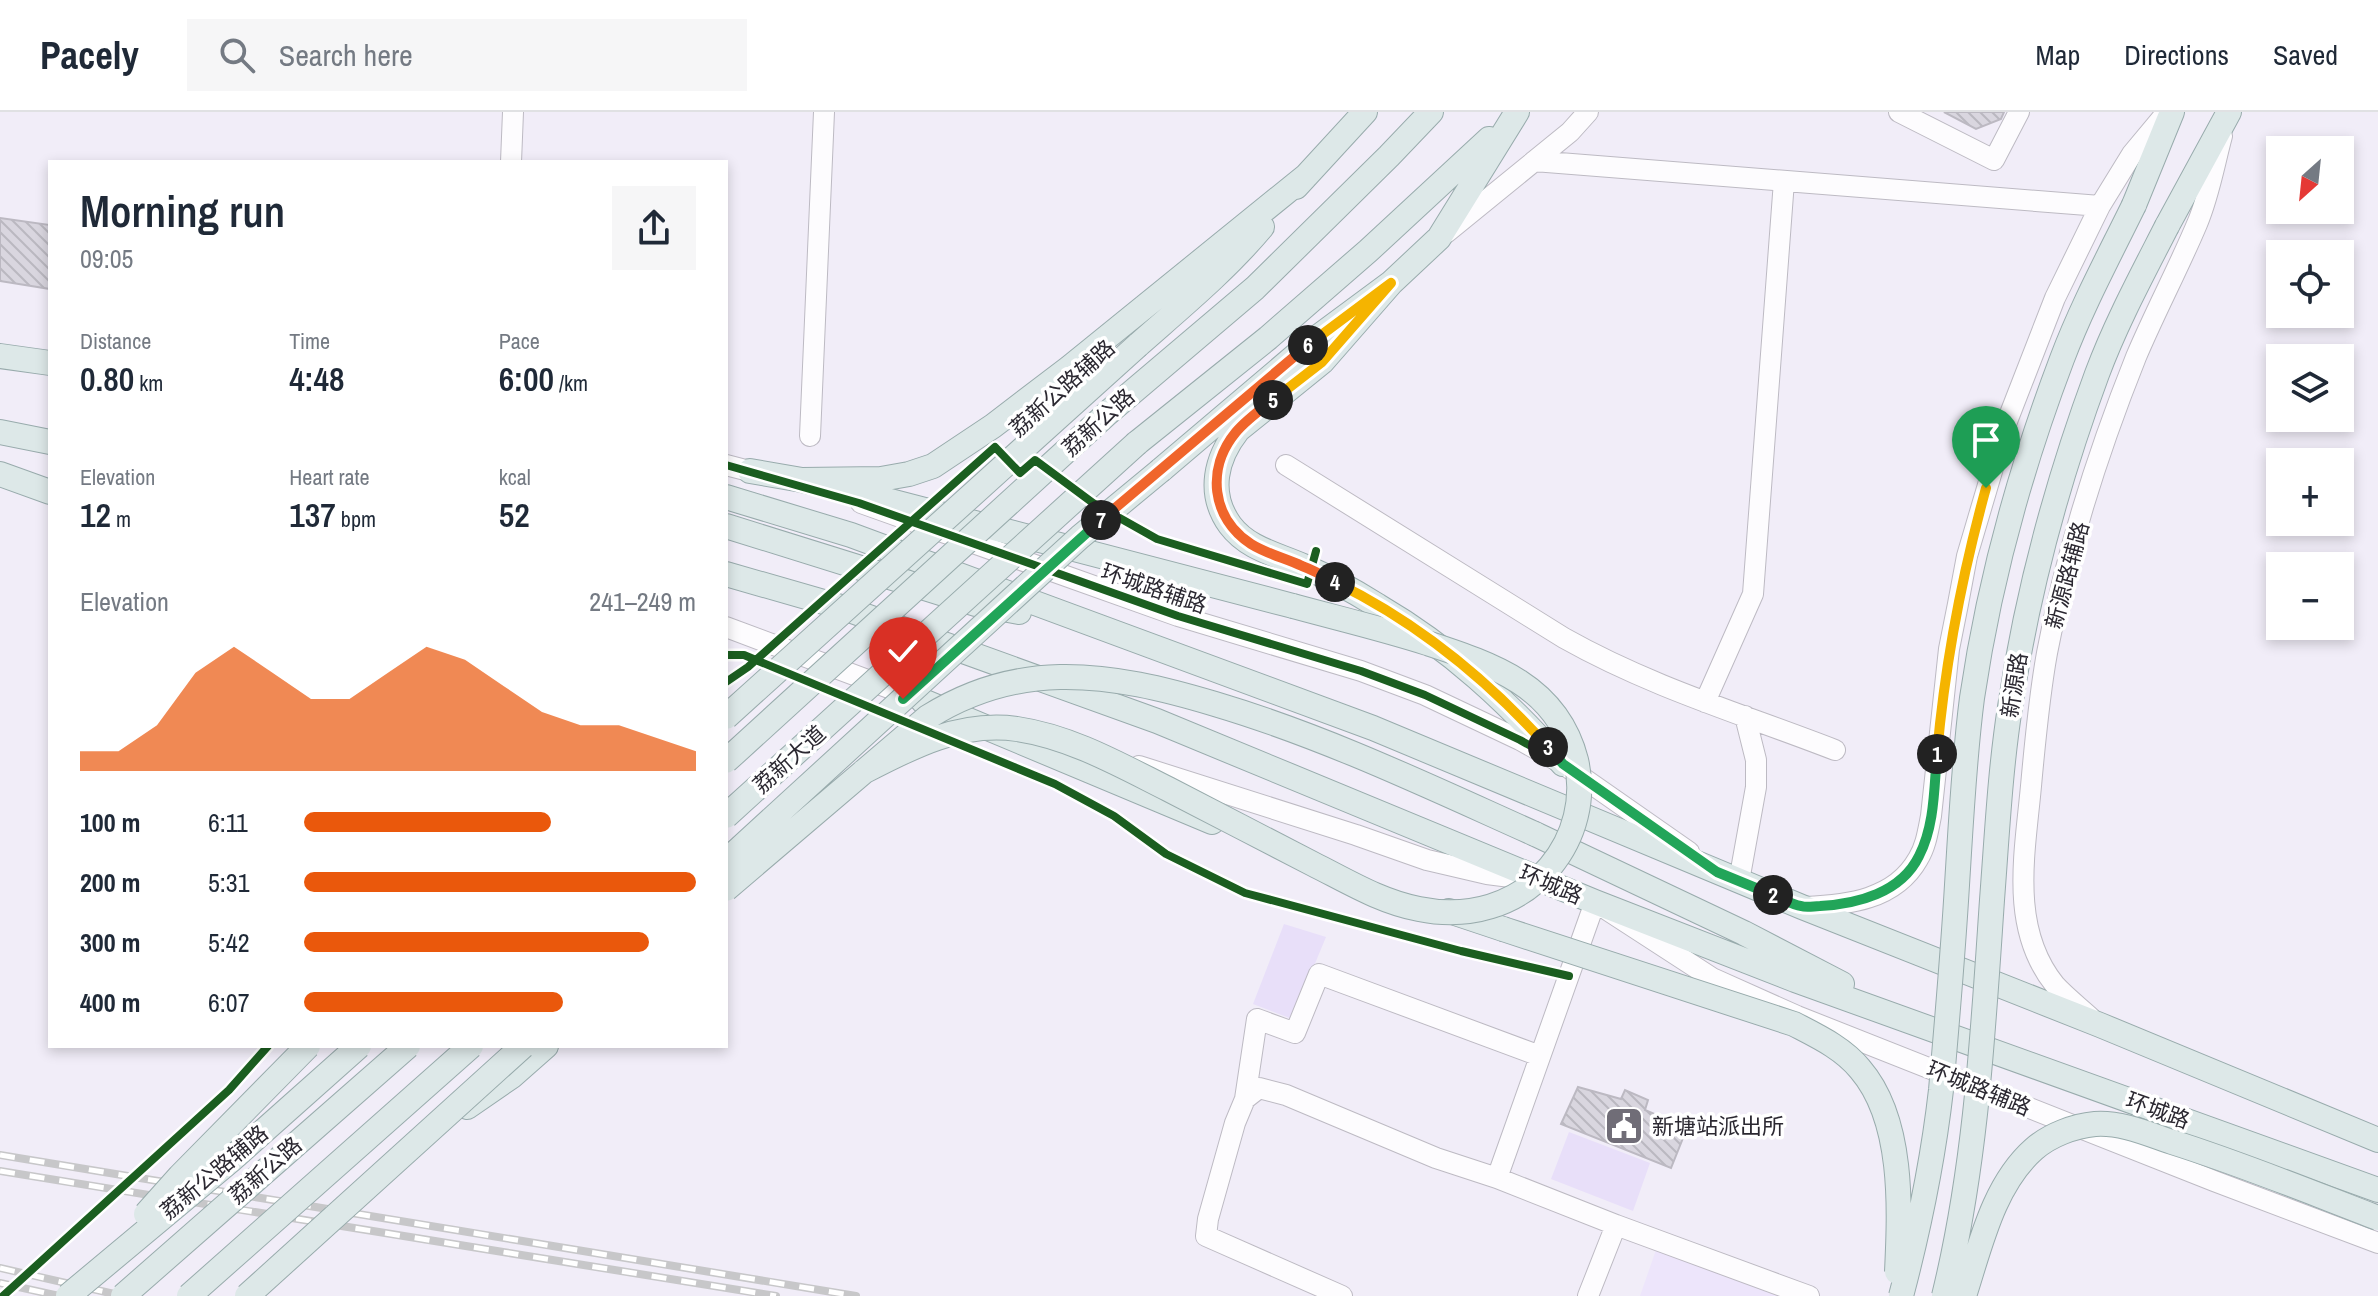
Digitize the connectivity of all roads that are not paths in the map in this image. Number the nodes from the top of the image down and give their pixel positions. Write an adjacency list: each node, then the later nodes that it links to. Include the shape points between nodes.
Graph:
1 (513, 112): 11 (street)
2 (824, 112): 22 (street)
3 (1365, 112): 13 (main road)
4 (1431, 112): 43 (main road, 荔新公路, bridge, via 1255,288 1110,411)
5 (1515, 112): 16 (main road); 18 (main road, 荔新公路)
6 (1588, 112): 12 (street)
7 (1899, 112): 8 (street, via 1994,160)
8 (2019, 112)
9 (2170, 112): 15 (street, via 2132,154); 78 (main road, 新源路, bridge, via 2134,205 2062,357 2025,469 1986,622 1963,790 1936,1135)
10 (2227, 116): 54 (street, 新源路辅路, via 2198,222 2137,356 2100,457 2047,654 2023,873 2024,909 2041,964); 79 (main road, 新源路, bridge, via 2125,309 2098,373 2040,552 2009,709 1975,1115)
11 (511, 160)
12 (1534, 161): 14 (street); 16 (street)
13 (1306, 176): 31 (main road, via 1069,368 933,466 881,479); 40 (main road, 荔新公路辅路, bridge, via 1230,262)
14 (1784, 181): 15 (street); 39 (street, via 1753,594)
15 (2100, 206): 52 (street, via 2030,358 1982,501 1949,649 1931,816 1922,850 1890,888 1835,905)
16 (1439, 238): 17 (main road)
17 (1391, 283): 27 (main road, via 1314,340); 44 (main road, via 1322,362 1227,444 1216,476 1221,509 1255,547 1346,587 1434,642 1501,698)
18 (1268, 338): 24 (main road, 荔新公路); 27 (main road)
19 (0, 356): 20 (main road)
20 (48, 363)
21 (0, 432): 23 (main road)
22 (810, 436)
23 (48, 442)
24 (1137, 443): 46 (main road, 荔新大道, bridge)
25 (1286, 465): 39 (street, via 1575,644)
26 (728, 466): 28 (street, 环城路辅路)
27 (1161, 470): 47 (main road, bridge, via 1080,537)
28 (750, 471): 31 (main road); 44 (street, 环城路辅路, via 859,503 1178,616 1361,671 1425,695)
29 (0, 473): 30 (street); 32 (main road)
30 (48, 479)
31 (802, 480): 45 (main road, bridge, via 1293,606 1486,663 1517,680 1552,710 1572,745 1579,788 1574,826 1543,875 1485,909 1444,912 1394,902 1344,880 1107,758 1048,736 1016,729 961,731 916,745)
32 (48, 491)
33 (728, 498): 37 (main road, via 851,535)
34 (728, 527): 37 (main road, via 976,604)
35 (728, 575): 49 (main road, 环城路, via 841,607 1157,721)
36 (728, 628): 38 (street)
37 (1113, 632): 48 (main road, via 1373,728)
38 (923, 701): 49 (street, via 1427,860); 78 (main road, bridge, via 1273,847 1817,1036 1860,1068 1885,1114 1898,1178)
39 (1705, 702): 41 (street)
40 (728, 715)
41 (1745, 716): 42 (street); 48 (street, via 1756,760 1756,787)
42 (1835, 750)
43 (728, 759)
44 (1563, 764): 48 (street, 环城路辅路)
45 (863, 772): 50 (main road, bridge); 53 (main road, bridge, via 913,728 976,693 1058,677 1155,688 1291,728 1372,761 1786,954)
46 (728, 814)
47 (728, 859)
48 (1728, 876): 52 (main road)
49 (1548, 882): 51 (main road, 环城路)
50 (728, 887)
51 (1595, 902): 53 (main road, 环城路); 61 (street); 69 (street, 环城路辅路, via 1744,993)
52 (1802, 907): 54 (main road)
53 (1905, 1019): 66 (main road, 环城路)
54 (2100, 1025): 63 (main road)
55 (306, 1048): 70 (main road, bridge)
56 (357, 1048): 70 (main road, 荔新公路辅路, bridge)
57 (406, 1048): 72 (main road, 荔新公路, bridge)
58 (469, 1048): 73 (main road, 荔新公路, bridge)
59 (521, 1048): 64 (main road, bridge)
60 (544, 1048): 64 (main road, bridge)
61 (1540, 1056): 62 (street, via 1319,974 1295,1033 1257,1019); 65 (street)
62 (1245, 1099): 65 (street, via 1259,1088 1286,1095); 75 (street, via 1206,1236)
63 (2378, 1140)
64 (419, 1141): 74 (main road, bridge)
65 (1497, 1178): 68 (street)
66 (2378, 1190)
67 (2378, 1218): 80 (main road, bridge, via 2131,1129 2098,1124 2074,1128 2034,1149 2011,1178 1993,1212)
68 (1616, 1225): 76 (street); 77 (street)
69 (2378, 1243)
70 (96, 1271): 71 (main road, 荔新公路辅路, bridge)
71 (68, 1296)
72 (123, 1296)
73 (189, 1296)
74 (247, 1296)
75 (1342, 1296)
76 (1588, 1296)
77 (1809, 1296)
78 (1898, 1296)
79 (1944, 1296)
80 (1964, 1296)

